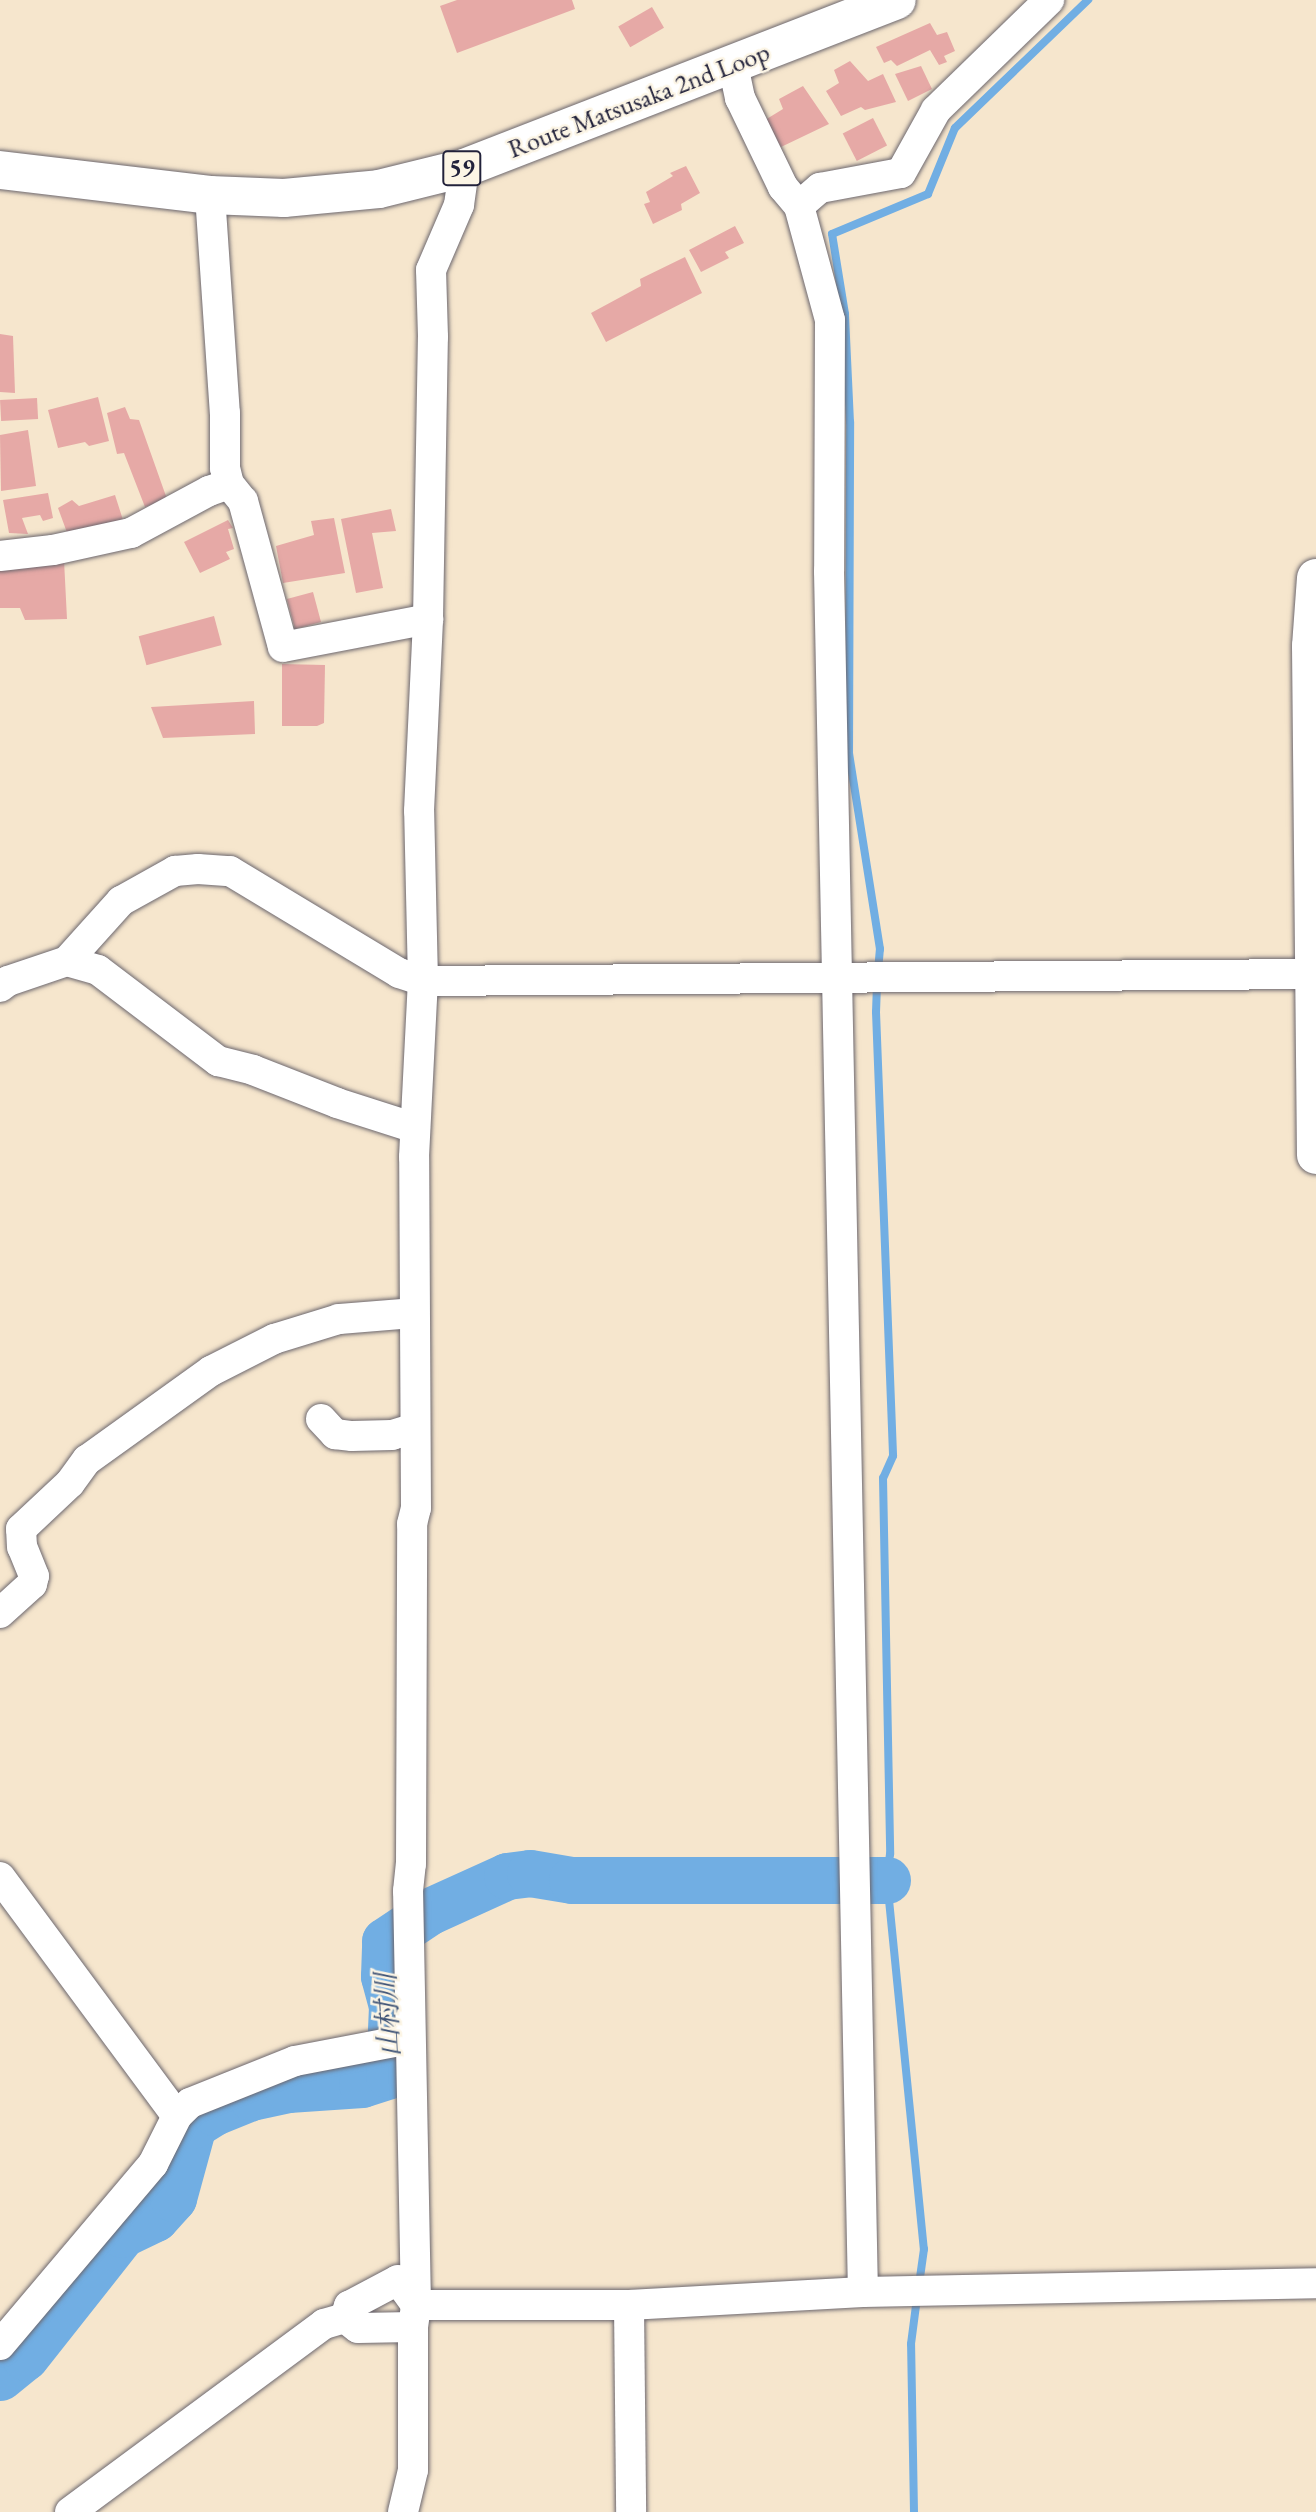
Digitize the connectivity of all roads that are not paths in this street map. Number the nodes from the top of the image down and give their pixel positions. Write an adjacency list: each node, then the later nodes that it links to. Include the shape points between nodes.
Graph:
1 (897, 0): 3 (main road, Route Matsusaka 2nd Loop / 59)
2 (1049, 0): 7 (street, via 936,110 901,173 820,188)
3 (733, 65): 4 (main road, Route Matsusaka 2nd Loop / 59); 7 (street, via 740,98 783,187)
4 (464, 168): 6 (main road, Route Matsusaka 2nd Loop / 59, via 380,189 284,198); 11 (street, via 459,205 431,270)
5 (0, 170): 6 (main road, Route Matsusaka 2nd Loop / 59)
6 (210, 195): 8 (street)
7 (799, 206): 14 (street, via 830,320 829,571)
8 (229, 484): 9 (street, via 131,533); 11 (street, via 243,501 283,647)
9 (0, 556)
10 (1316, 578): 13 (main road, via 1311,646)
11 (428, 619): 15 (street, via 419,811)
12 (67, 961): 15 (street, via 121,901 175,871 209,869 230,871 399,973); 16 (street, via 8,981); 17 (street, via 98,970 218,1061)
13 (1314, 974): 14 (street); 18 (main road)
14 (838, 978): 15 (street); 28 (street)
15 (423, 981): 17 (street)
16 (0, 988)
17 (415, 1128): 19 (street)
18 (1316, 1155)
19 (412, 1313): 21 (street); 22 (street, via 339,1319 274,1339 211,1371 87,1460 70,1483)
20 (321, 1419): 21 (street, via 335,1434 352,1436 392,1435)
21 (415, 1428): 25 (street)
22 (10, 1527): 23 (street, via 34,1576 32,1584)
23 (0, 1613)
24 (0, 1877): 26 (street)
25 (410, 2039): 26 (street, via 295,2062 190,2103); 30 (street)
26 (177, 2116): 32 (street, via 153,2164)
27 (1316, 2283): 28 (street)
28 (863, 2292): 29 (street)
29 (629, 2305): 30 (street); 35 (street)
30 (414, 2316): 31 (street, via 358,2328); 31 (street, via 398,2280 349,2306); 34 (street, via 413,2470)
31 (345, 2318): 33 (street, via 324,2324)
32 (0, 2345)
33 (70, 2512)
34 (402, 2512)
35 (631, 2512)

